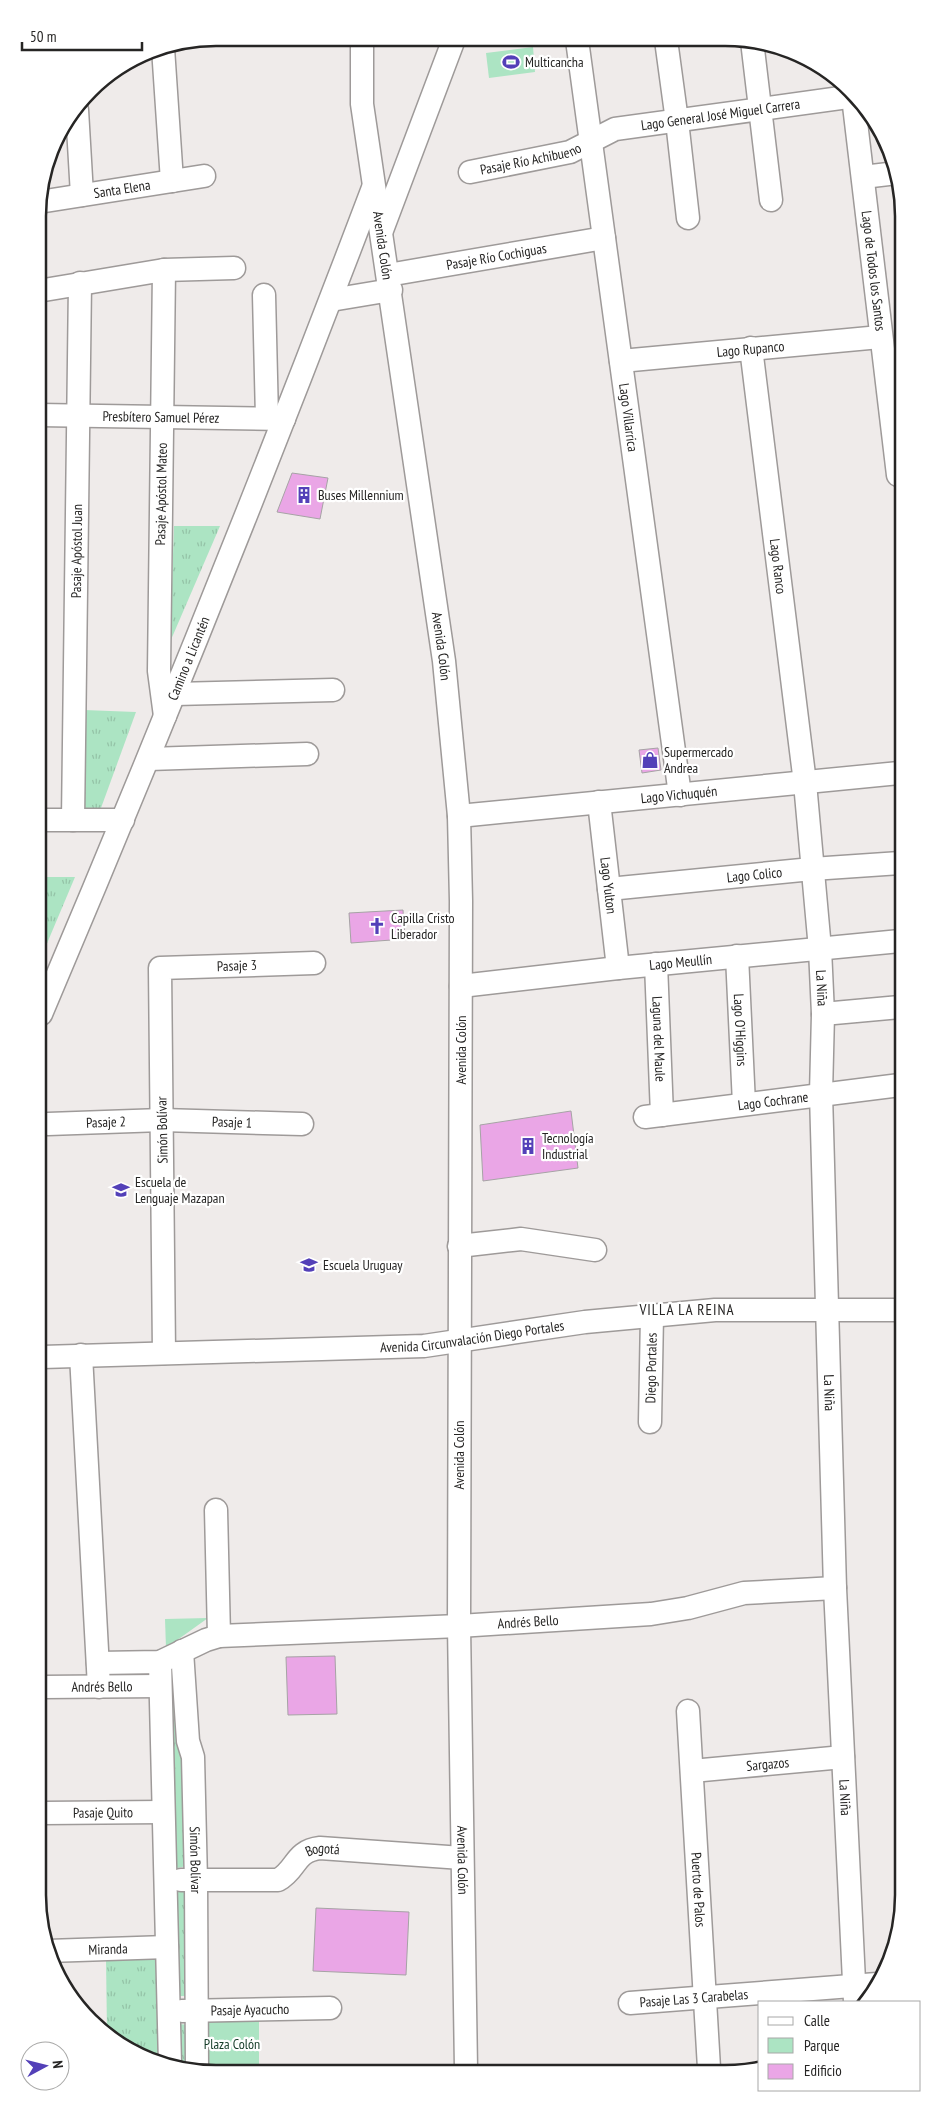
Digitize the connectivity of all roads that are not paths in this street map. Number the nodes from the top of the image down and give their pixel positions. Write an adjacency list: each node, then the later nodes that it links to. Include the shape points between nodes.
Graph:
1 (578, 46): 12 (street, Lago Villarrica)
2 (667, 46): 11 (street)
3 (362, 47): 18 (street, Avenida Colón, via 362,104)
4 (451, 47): 23 (street)
5 (753, 49): 9 (street)
6 (163, 55): 17 (street)
7 (846, 97): 9 (street, Lago General José Miguel Carrera)
8 (855, 108): 16 (street, Lago de Todos los Santos)
9 (761, 109): 11 (street, Lago General José Miguel Carrera); 21 (street)
10 (77, 118): 19 (street)
11 (677, 121): 12 (street, Lago General José Miguel Carrera, via 615,129); 22 (street)
12 (591, 141): 13 (street, Pasaje Río Achibueno, via 570,152); 24 (street, Lago Villarrica)
13 (470, 172)
14 (889, 174): 16 (street)
15 (204, 176): 17 (street, Santa Elena)
16 (863, 177): 32 (street, Lago de Todos los Santos)
17 (172, 181): 19 (street, Santa Elena)
18 (374, 187): 23 (street, Avenida Colón); 31 (street, Camino a Licantén)
19 (82, 195): 20 (street, Santa Elena)
20 (48, 200)
21 (771, 200)
22 (688, 218)
23 (381, 231): 28 (street, Avenida Colón)
24 (604, 238): 28 (street, Pasaje Río Cochiguas); 34 (street, Lago Villarrica)
25 (234, 268): 26 (street)
26 (164, 270): 27 (street); 37 (street, Pasaje Apóstol Mateo)
27 (80, 283): 29 (street); 36 (street, Pasaje Apóstol Juan)
28 (390, 283): 31 (street); 49 (street, Avenida Colón, via 444,661)
29 (47, 289)
30 (264, 295): 38 (street)
31 (331, 300): 38 (street, Camino a Licantén)
32 (880, 337): 33 (street, Lago Rupanco); 39 (street, Lago de Todos los Santos)
33 (752, 348): 34 (street, Lago Rupanco); 46 (street, Lago Ranco)
34 (621, 361): 47 (street, Lago Villarrica)
35 (47, 415): 36 (street, Presbítero Samuel Pérez)
36 (79, 415): 37 (street, Presbítero Samuel Pérez); 51 (street, Pasaje Apóstol Juan)
37 (162, 417): 38 (street, Presbítero Samuel Pérez); 42 (street, Pasaje Apóstol Mateo, via 159,670)
38 (275, 418): 41 (street, Camino a Licantén)
39 (895, 451)
40 (333, 690): 41 (street)
41 (175, 694): 42 (street, Camino a Licantén)
42 (165, 718): 44 (street, Camino a Licantén)
43 (307, 754): 44 (street)
44 (149, 759): 52 (street, Camino a Licantén)
45 (895, 774): 46 (street, Lago Vichuquén)
46 (805, 784): 47 (street, Lago Vichuquén); 54 (street, La Niña)
47 (680, 795): 48 (street, Lago Vichuquén)
48 (599, 802): 49 (street, Lago Vichuquén); 55 (street, Lago Yulton)
49 (459, 816): 63 (street, Avenida Colón)
50 (47, 820): 51 (street)
51 (73, 820): 52 (street)
52 (123, 820): 64 (street, Camino a Licantén)
53 (895, 863): 54 (street, Lago Colico)
54 (812, 870): 55 (street, Lago Colico); 57 (street, La Niña)
55 (609, 889): 62 (street, Lago Yulton)
56 (895, 942): 57 (street, Lago Meullín)
57 (820, 949): 58 (street, Lago Meullín); 66 (street, La Niña)
58 (738, 956): 60 (street, Lago Meullín); 69 (street, Lago O'Higgins)
59 (314, 963): 61 (street, Pasaje 3)
60 (656, 964): 62 (street, Lago Meullín); 70 (street, Laguna del Maule)
61 (160, 968): 71 (street, Simón Bolívar)
62 (618, 968): 63 (street, Lago Meullín)
63 (462, 986): 74 (street, Avenida Colón)
64 (47, 1001)
65 (895, 1007): 66 (street)
66 (823, 1014): 68 (street, La Niña)
67 (894, 1086): 68 (street, Lago Cochrane)
68 (821, 1094): 69 (street, Lago Cochrane); 77 (street, La Niña)
69 (744, 1104): 70 (street, Lago Cochrane)
70 (653, 1116)
71 (162, 1120): 72 (street, Pasaje 2); 73 (street, Pasaje 1); 80 (street, Simón Bolívar)
72 (48, 1124)
73 (302, 1124)
74 (460, 1246): 75 (street, via 521,1239); 79 (street, Avenida Colón)
75 (595, 1250)
76 (894, 1310): 77 (street, Avenida Circunvalación Diego Portales)
77 (828, 1311): 78 (street, Avenida Circunvalación Diego Portales, via 715,1310); 85 (street, La Niña)
78 (652, 1315): 79 (street, Avenida Circunvalación Diego Portales); 83 (street, Diego Portales)
79 (459, 1341): 80 (street, Avenida Circunvalación Diego Portales, via 424,1346); 86 (street, Avenida Colón)
80 (164, 1353): 81 (street, Avenida Circunvalación Diego Portales)
81 (80, 1356): 82 (street, Avenida Circunvalación Diego Portales); 90 (street)
82 (46, 1357)
83 (650, 1422)
84 (216, 1510): 87 (street)
85 (835, 1588): 86 (street, Andrés Bello, via 744,1593 651,1614); 95 (street, La Niña)
86 (459, 1626): 87 (street, Andrés Bello); 99 (street, Avenida Colón)
87 (219, 1636): 88 (street, Andrés Bello)
88 (182, 1651): 89 (street, Andrés Bello); 101 (street, Simón Bolívar, via 188,1741 193,1757)
89 (160, 1662): 90 (street, Andrés Bello); 91 (street)
90 (98, 1663): 93 (street)
91 (160, 1686): 93 (street, Andrés Bello); 97 (street)
92 (46, 1687): 93 (street, Andrés Bello)
93 (99, 1687)
94 (688, 1711): 96 (street, Puerto de Palos)
95 (843, 1757): 96 (street, Sargazos); 104 (street, La Niña)
96 (692, 1771): 105 (street, Puerto de Palos)
97 (163, 1812): 98 (street, Pasaje Quito); 100 (street)
98 (46, 1813)
99 (462, 1858): 101 (street, Bogotá, via 313,1848 301,1854 288,1873 278,1880); 112 (street, Avenida Colón)
100 (165, 1880): 101 (street, Bogotá); 102 (street)
101 (196, 1880): 108 (street, Simón Bolívar)
102 (167, 1947): 103 (street, Miranda); 109 (street)
103 (56, 1951)
104 (855, 1994): 105 (street, Pasaje Las 3 Carabelas)
105 (704, 1996): 106 (street, Pasaje Las 3 Carabelas); 113 (street, Puerto de Palos)
106 (630, 2002)
107 (330, 2008): 108 (street, Pasaje Ayacucho)
108 (197, 2011): 109 (street, Pasaje Ayacucho); 111 (street, Simón Bolívar)
109 (168, 2012): 110 (street)
110 (170, 2058)
111 (197, 2063)
112 (466, 2065)
113 (709, 2065)

